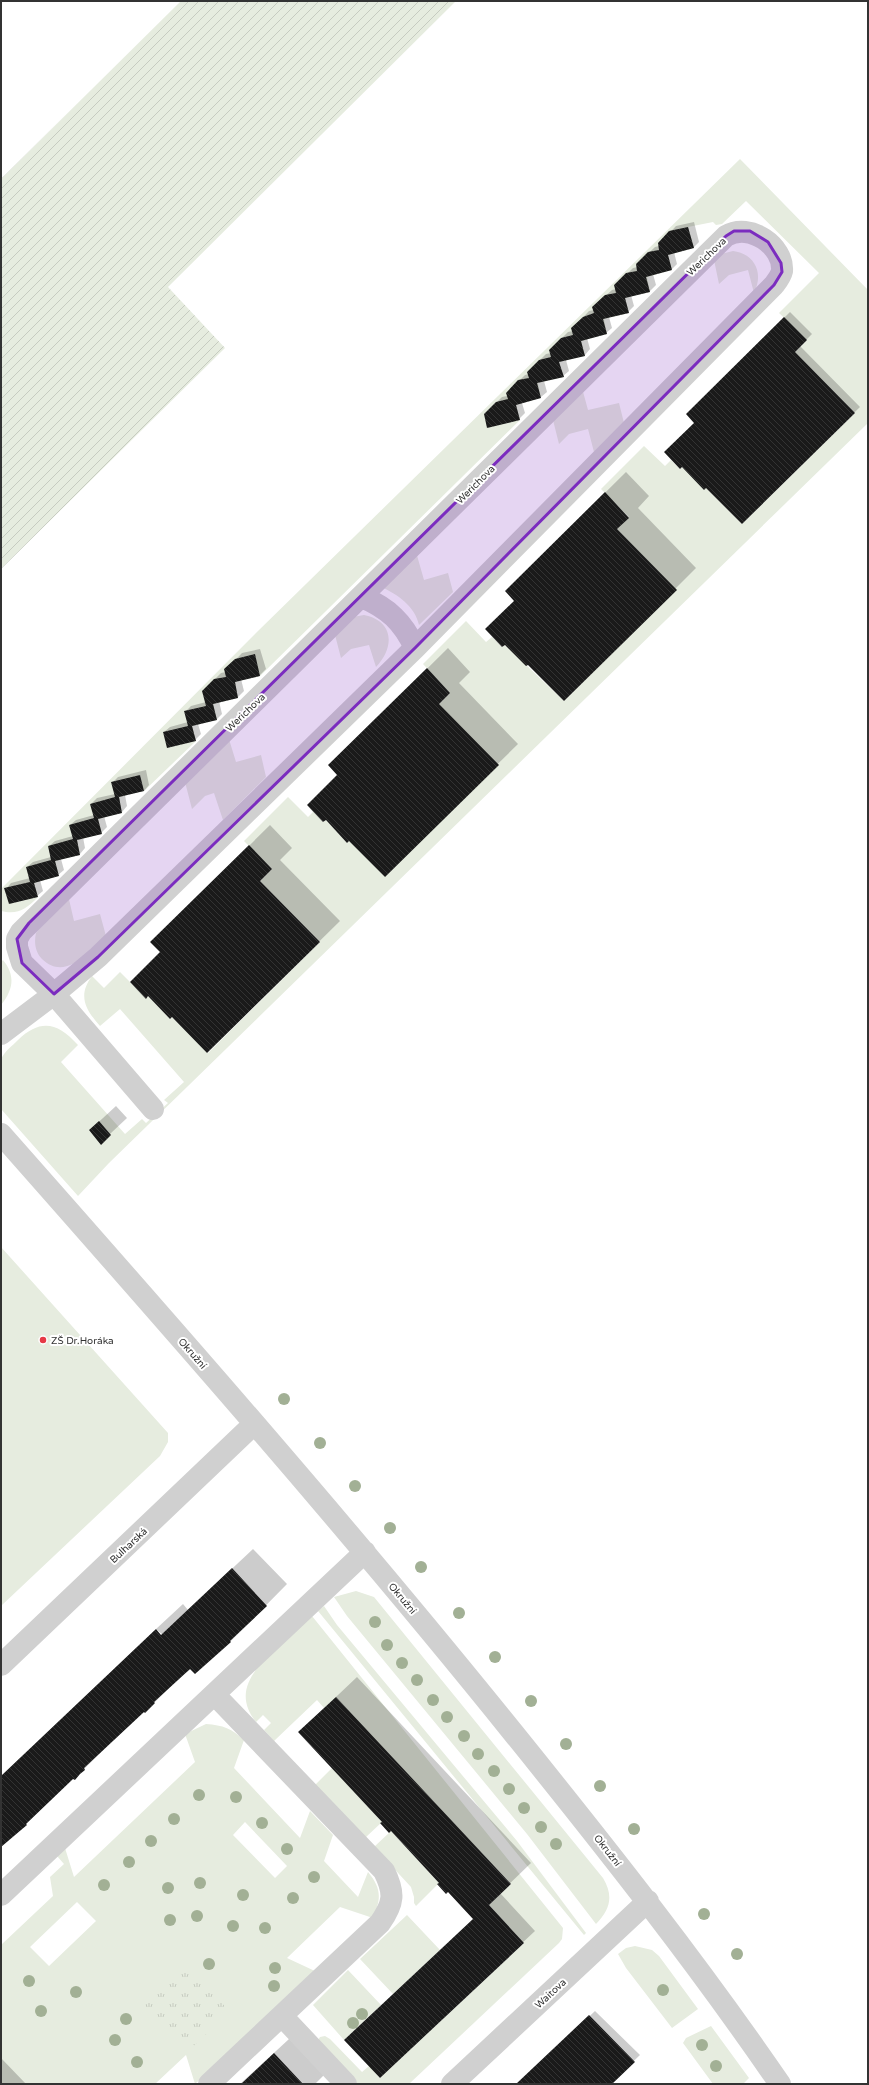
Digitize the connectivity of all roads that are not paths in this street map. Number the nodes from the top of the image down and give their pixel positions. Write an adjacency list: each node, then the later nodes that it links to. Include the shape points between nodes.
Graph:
1 (362, 597): 2 (street, via 380,605 394,618 407,632); 2 (street, Werichova, via 726,236 734,231 750,232 768,242 781,263 782,272 774,285); 3 (street, Werichova, via 22,932 17,939 22,963)
2 (415, 648): 3 (street, Werichova, via 98,957)
3 (54, 994): 4 (street, Werichova); 5 (street)
4 (1, 1034)
5 (153, 1109)
6 (1, 1134): 7 (street, Okružní)
7 (254, 1424): 8 (street, Okružní); 9 (street, Bulharská)
8 (365, 1552): 10 (street); 12 (street, Okružní)
9 (1, 1665)
10 (214, 1695): 11 (street); 13 (street, via 384,1871 390,1885 390,1910 380,1923)
11 (1, 1895)
12 (648, 1901): 16 (street, Waitova); 17 (street, Okružní)
13 (282, 2016): 14 (street); 15 (street)
14 (209, 2084)
15 (346, 2084)
16 (452, 2084)
17 (780, 2084)

